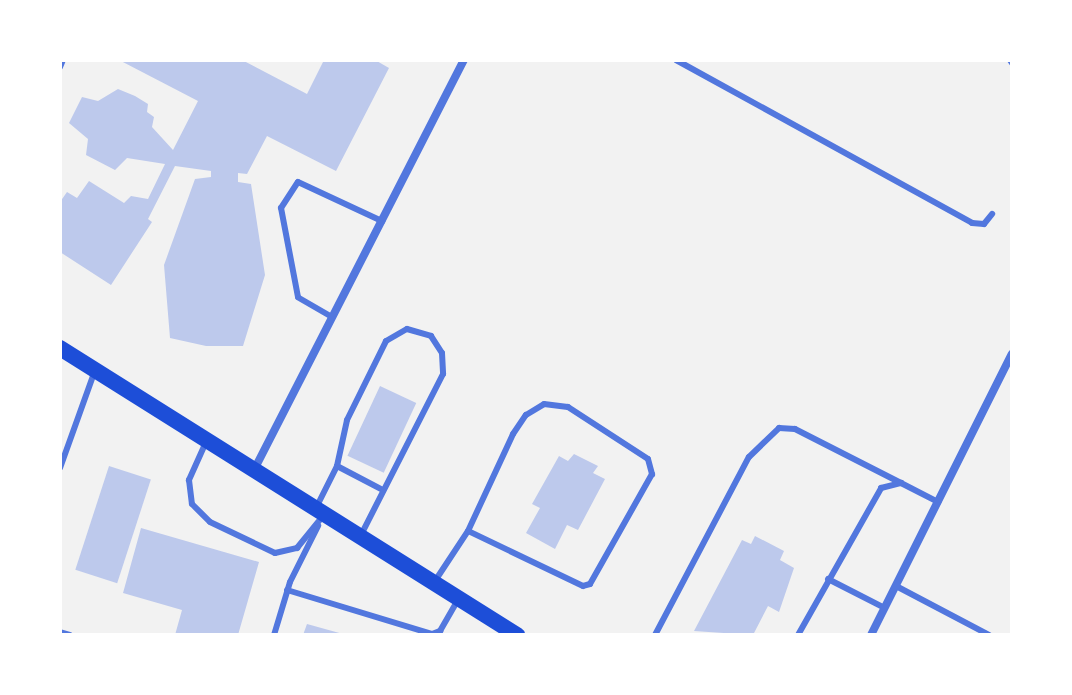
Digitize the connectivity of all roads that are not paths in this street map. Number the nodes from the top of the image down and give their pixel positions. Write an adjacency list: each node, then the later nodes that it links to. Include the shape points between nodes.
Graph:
1 (63, 60): 4 (lane)
2 (464, 60): 6 (street)
3 (676, 60): 5 (lane, via 972,223 984,224)
4 (60, 67)
5 (992, 214)
6 (382, 221): 7 (street); 7 (lane, via 298,182 281,208 298,297)
7 (332, 317): 16 (street)
8 (60, 348): 10 (main road)
9 (1012, 354): 19 (street)
10 (95, 370): 12 (lane); 13 (main road)
11 (60, 433): 12 (lane)
12 (70, 439): 15 (lane)
13 (206, 442): 16 (main road); 20 (lane, via 189,480 192,504 210,522 275,553 297,548)
14 (337, 466): 18 (lane); 18 (lane, via 347,420 386,341 407,329 419,330 439,344 443,374); 20 (lane)
15 (60, 468)
16 (253, 472): 20 (main road)
17 (901, 483): 19 (lane); 23 (lane, via 891,483 873,496); 33 (lane, via 795,429 779,428 762,440)
18 (383, 490): 22 (lane)
19 (938, 502): 25 (street)
20 (319, 513): 22 (main road); 26 (lane)
21 (468, 531): 21 (lane, via 583,586 590,584 652,474 648,459 568,407 544,404 526,415 513,434); 24 (lane)
22 (359, 538): 24 (main road)
23 (828, 579): 28 (lane); 34 (lane)
24 (433, 584): 27 (main road)
25 (896, 586): 28 (street); 36 (lane)
26 (287, 590): 27 (lane, via 432,634 440,631); 31 (lane)
27 (458, 600): 32 (main road)
28 (885, 608): 35 (street)
29 (60, 632): 30 (lane)
30 (70, 635)
31 (274, 635)
32 (517, 635)
33 (655, 635)
34 (798, 635)
35 (871, 635)
36 (989, 635)

